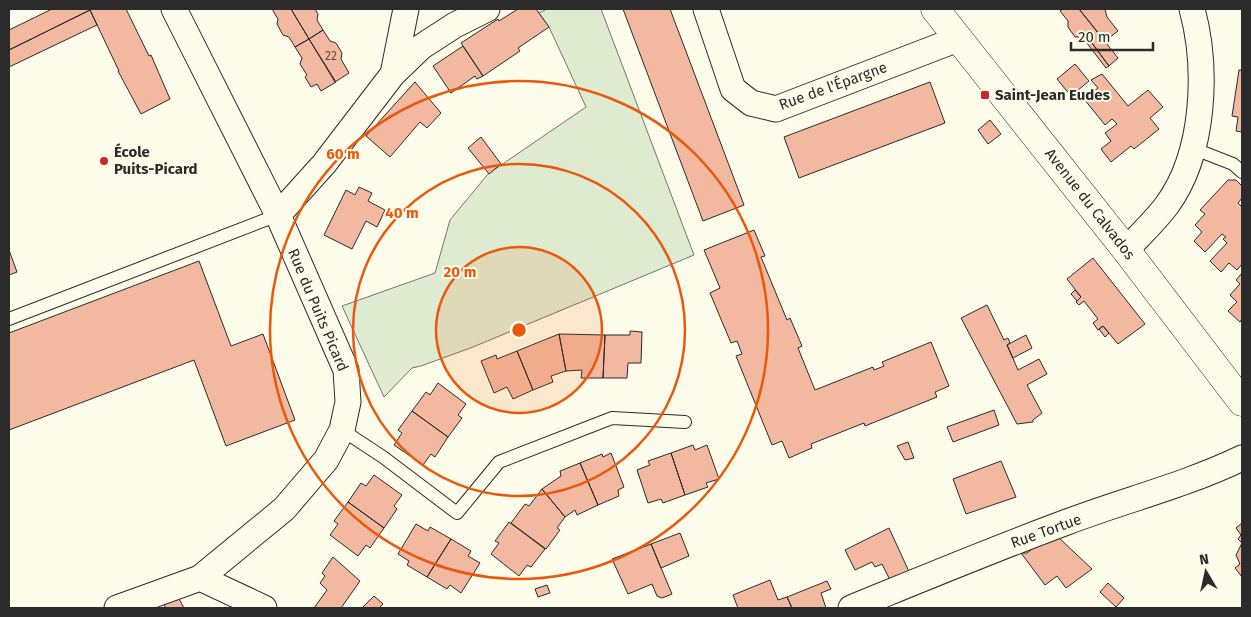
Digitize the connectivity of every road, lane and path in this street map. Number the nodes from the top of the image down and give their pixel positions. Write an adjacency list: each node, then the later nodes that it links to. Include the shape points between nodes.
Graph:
1 (174, 9): 11 (street, Rue du Puits Picard)
2 (406, 9): 8 (street)
3 (487, 9): 8 (street, via 455,25 421,48)
4 (706, 9): 7 (street, Rue de l'Épargne, via 733,89 751,103 776,108)
5 (934, 9): 7 (street, Avenue du Calvados)
6 (1192, 9): 9 (street, via 1202,55 1203,84)
7 (958, 39): 12 (street, Avenue du Calvados)
8 (393, 74): 11 (street, via 324,164)
9 (1192, 148): 10 (lane, via 1233,164); 12 (street, via 1183,176 1168,204)
10 (1242, 172)
11 (278, 215): 13 (lane); 16 (street, Rue du Puits Picard, via 346,370 348,402)
12 (1126, 250): 14 (street, Avenue du Calvados)
13 (9, 319)
14 (1242, 402)
15 (685, 422): 16 (lane, via 612,418 499,462 457,513)
16 (342, 430): 18 (street, Rue du Puits Picard, via 326,460 284,509)
17 (1242, 458): 21 (street, Rue Tortue, via 1208,474 1068,521)
18 (200, 578): 19 (street, Rue du Puits Picard); 20 (street)
19 (117, 608)
20 (264, 608)
21 (851, 608)

